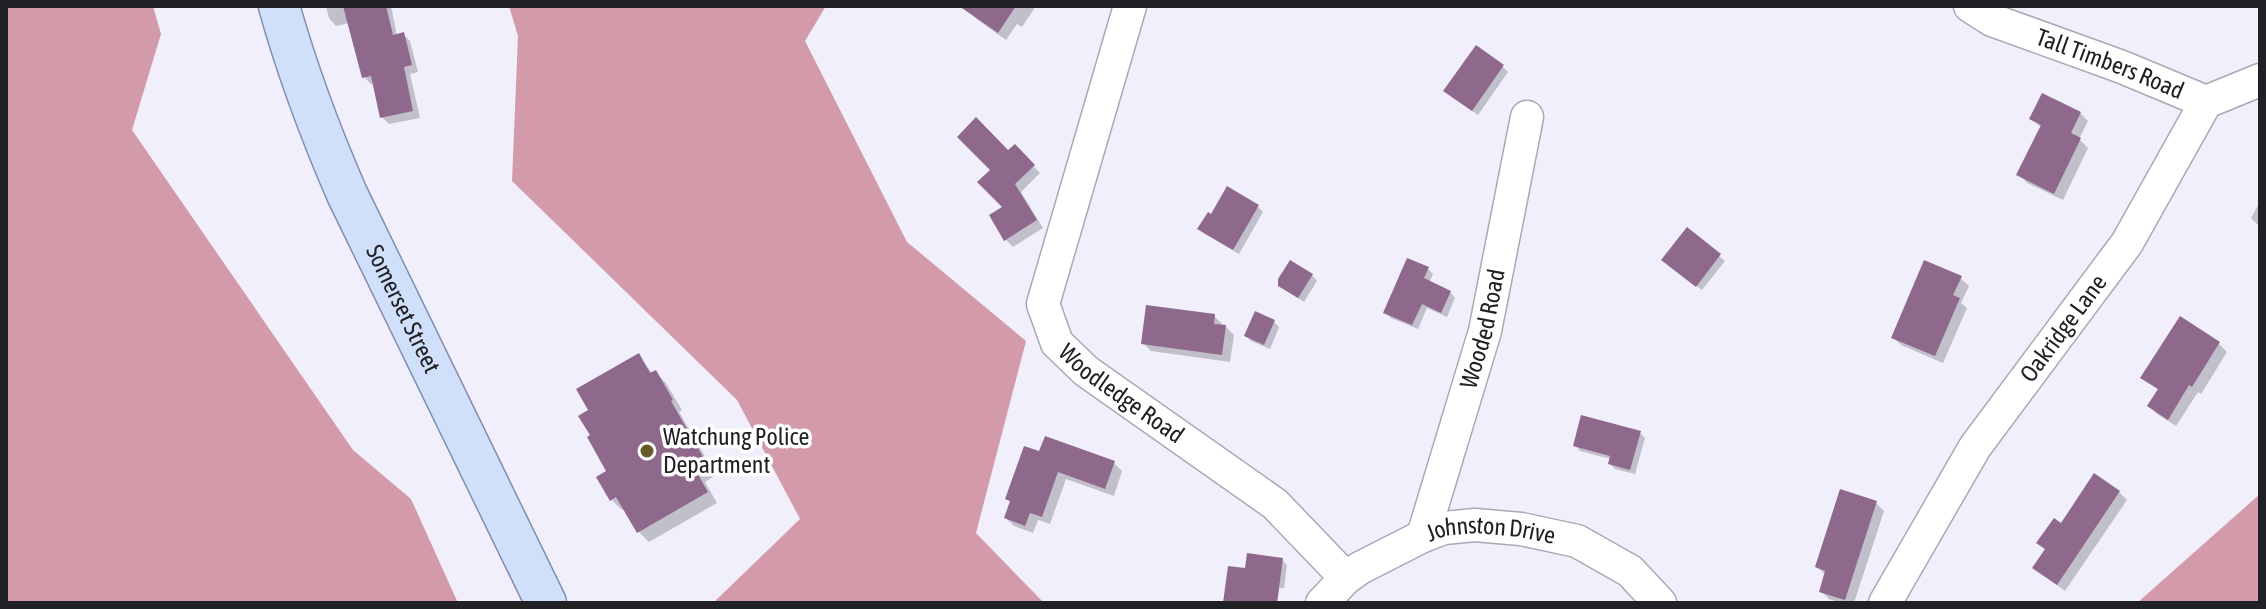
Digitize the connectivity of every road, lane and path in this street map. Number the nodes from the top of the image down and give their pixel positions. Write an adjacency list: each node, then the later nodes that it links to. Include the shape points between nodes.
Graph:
1 (252, 6): 10 (main road, Somerset Street, via 280,98 319,197)
2 (279, 6): 11 (main road, Somerset Street, via 305,91 347,194)
3 (1130, 6): 9 (street, Woodledge Road, via 1043,304 1057,343 1086,371 1275,504)
4 (1970, 6): 6 (street, Tall Timbers Road, via 1992,20)
5 (2260, 80): 6 (street)
6 (2206, 102): 14 (street, Oakridge Lane, via 2127,243 1975,447)
7 (1527, 117): 8 (street, Wooded Road, via 1485,331)
8 (1423, 536): 9 (street, Johnston Drive); 13 (street, Johnston Drive, via 1475,525 1577,541 1630,571)
9 (1346, 578): 12 (street, Johnston Drive)
10 (516, 603)
11 (546, 603)
12 (1322, 603)
13 (1660, 603)
14 (1885, 603)

